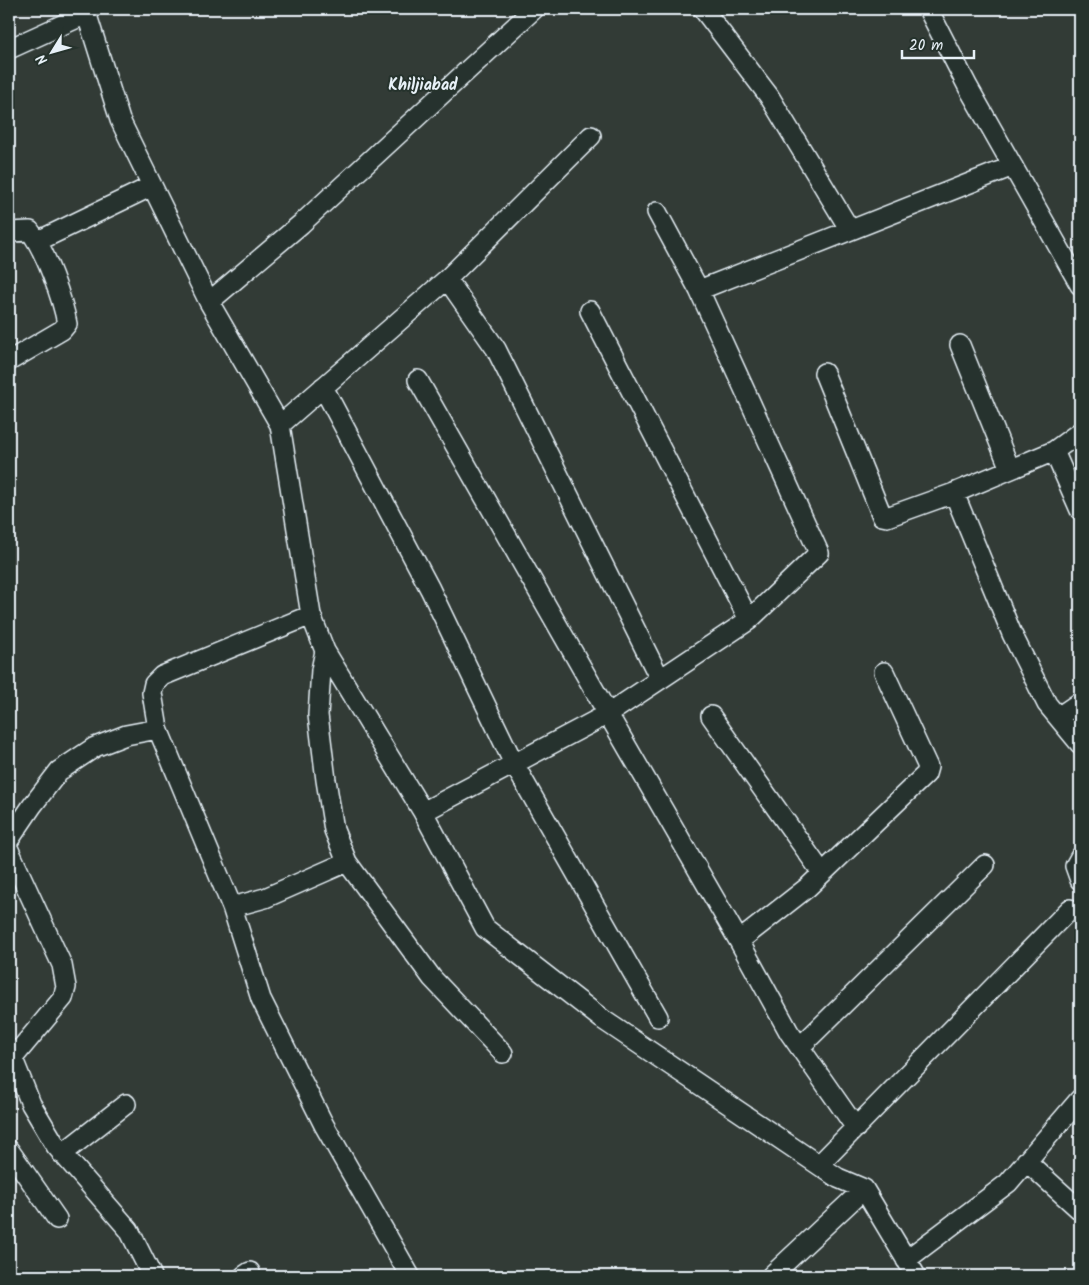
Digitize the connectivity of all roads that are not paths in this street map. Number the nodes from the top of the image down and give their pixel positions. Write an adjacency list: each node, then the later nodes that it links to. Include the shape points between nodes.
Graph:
1 (534, 9): 16 (street, via 301,224)
2 (703, 9): 10 (street, via 770,96)
3 (928, 9): 7 (street)
4 (85, 11): 5 (street); 8 (street, via 120,120)
5 (9, 49)
6 (591, 136): 13 (street)
7 (1013, 166): 10 (street); 14 (street)
8 (152, 186): 12 (street); 16 (street)
9 (657, 212): 15 (street)
10 (850, 230): 15 (street)
11 (9, 232): 12 (street, via 30,231)
12 (38, 241): 19 (street, via 65,310 67,324)
13 (447, 278): 22 (street); 33 (street, via 496,350)
14 (1080, 285)
15 (699, 290): 30 (street, via 819,553)
16 (209, 302): 23 (street)
17 (590, 311): 30 (street)
18 (960, 345): 26 (street)
19 (9, 361)
20 (824, 373): 27 (street, via 882,516 887,518)
21 (418, 380): 35 (street)
22 (323, 387): 23 (street); 40 (street, via 430,589)
23 (280, 425): 29 (street)
24 (1080, 432): 25 (street)
25 (1054, 452): 26 (street); 28 (street)
26 (1010, 469): 27 (street)
27 (954, 493): 37 (street, via 1012,634 1047,704)
28 (1080, 510)
29 (311, 615): 31 (street); 38 (street, via 162,676 154,684 152,693)
30 (748, 620): 33 (street)
31 (325, 651): 41 (street); 45 (street, via 318,715 334,830)
32 (884, 672): 47 (street, via 928,767 926,774)
33 (660, 679): 35 (street)
34 (1080, 702): 37 (street)
35 (608, 714): 40 (street); 51 (street)
36 (711, 716): 47 (street)
37 (1058, 718): 39 (street)
38 (158, 729): 42 (street, via 126,735 95,747 59,771); 49 (street)
39 (1080, 744)
40 (514, 764): 41 (street); 52 (street)
41 (423, 812): 62 (street, via 485,928 602,1019)
42 (9, 840)
43 (9, 850): 54 (street, via 53,943 66,987 64,998)
44 (1080, 856): 48 (street, via 1075,866)
45 (347, 862): 49 (street, via 265,898); 55 (street, via 432,978)
46 (985, 865): 53 (street)
47 (822, 872): 51 (street, via 808,887)
48 (1080, 880)
49 (232, 906): 68 (street, via 261,999 324,1125)
50 (1070, 908): 58 (street)
51 (739, 941): 53 (street)
52 (658, 1017)
53 (800, 1048): 58 (street)
54 (11, 1053): 60 (street, via 31,1104)
55 (503, 1053)
56 (1080, 1099): 61 (street)
57 (126, 1104): 60 (street)
58 (856, 1128): 62 (street)
59 (9, 1150): 65 (street)
60 (62, 1154): 67 (street, via 129,1230)
61 (1026, 1161): 64 (street); 66 (street, via 1008,1183)
62 (819, 1165): 63 (street, via 838,1178)
63 (864, 1189): 66 (street); 69 (street)
64 (1080, 1210)
65 (57, 1219)
66 (906, 1260): 70 (street)
67 (152, 1276)
68 (410, 1276)
69 (771, 1276)
70 (916, 1276)

